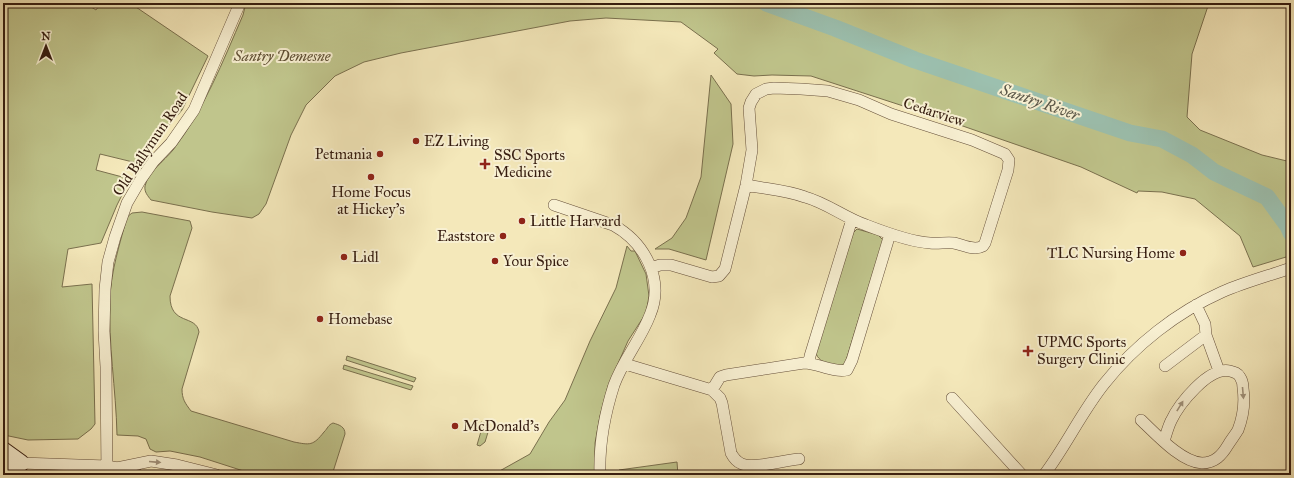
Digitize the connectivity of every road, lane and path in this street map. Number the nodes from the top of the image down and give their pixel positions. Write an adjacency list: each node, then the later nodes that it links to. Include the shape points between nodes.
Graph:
1 (239, 6): 23 (street, Old Ballymun Road, via 194,110 171,143 140,179 127,203 108,262 104,331)
2 (746, 185): 4 (street, Cedarview, via 805,196); 5 (street, Cedarview, via 752,150 749,108 754,97 760,92 774,88 818,90 859,100 891,114 972,140 1008,157 1010,164 983,246 976,249 953,243 930,244); 6 (street, Cedarview, via 723,274 712,277 665,264)
3 (554, 206): 6 (street, via 622,230 642,250)
4 (852, 219): 5 (street, Cedarview); 10 (street)
5 (890, 234): 10 (street, via 849,368 843,371)
6 (651, 268): 11 (street, via 653,307)
7 (1290, 269): 8 (street, via 1239,286)
8 (1196, 305): 9 (street, via 1205,324); 29 (street, via 1158,330 1104,383)
9 (1206, 335): 12 (street); 13 (street)
10 (810, 363): 14 (street, via 726,375 720,377)
11 (625, 364): 14 (street); 27 (street, via 614,385 604,427)
12 (1165, 366)
13 (1220, 371): 17 (street, one-way to 13, via 1170,422 1183,401 1196,387); 17 (street, one-way to 17, via 1235,372 1240,377 1244,397 1238,430 1220,457 1211,462 1191,461)
14 (712, 390): 20 (street, via 722,403 729,448 738,462 750,466)
15 (952, 398): 28 (street)
16 (1141, 420): 17 (street)
17 (1164, 441)
18 (3, 450): 21 (main road)
19 (3, 459): 21 (street)
20 (799, 459)
21 (21, 463): 22 (street); 23 (street); 24 (main road)
22 (3, 466)
23 (110, 470): 25 (street); 26 (street, one-way to 26, via 151,461)
24 (6, 475)
25 (138, 475)
26 (217, 475)
27 (600, 475)
28 (1022, 475)
29 (1044, 475)

